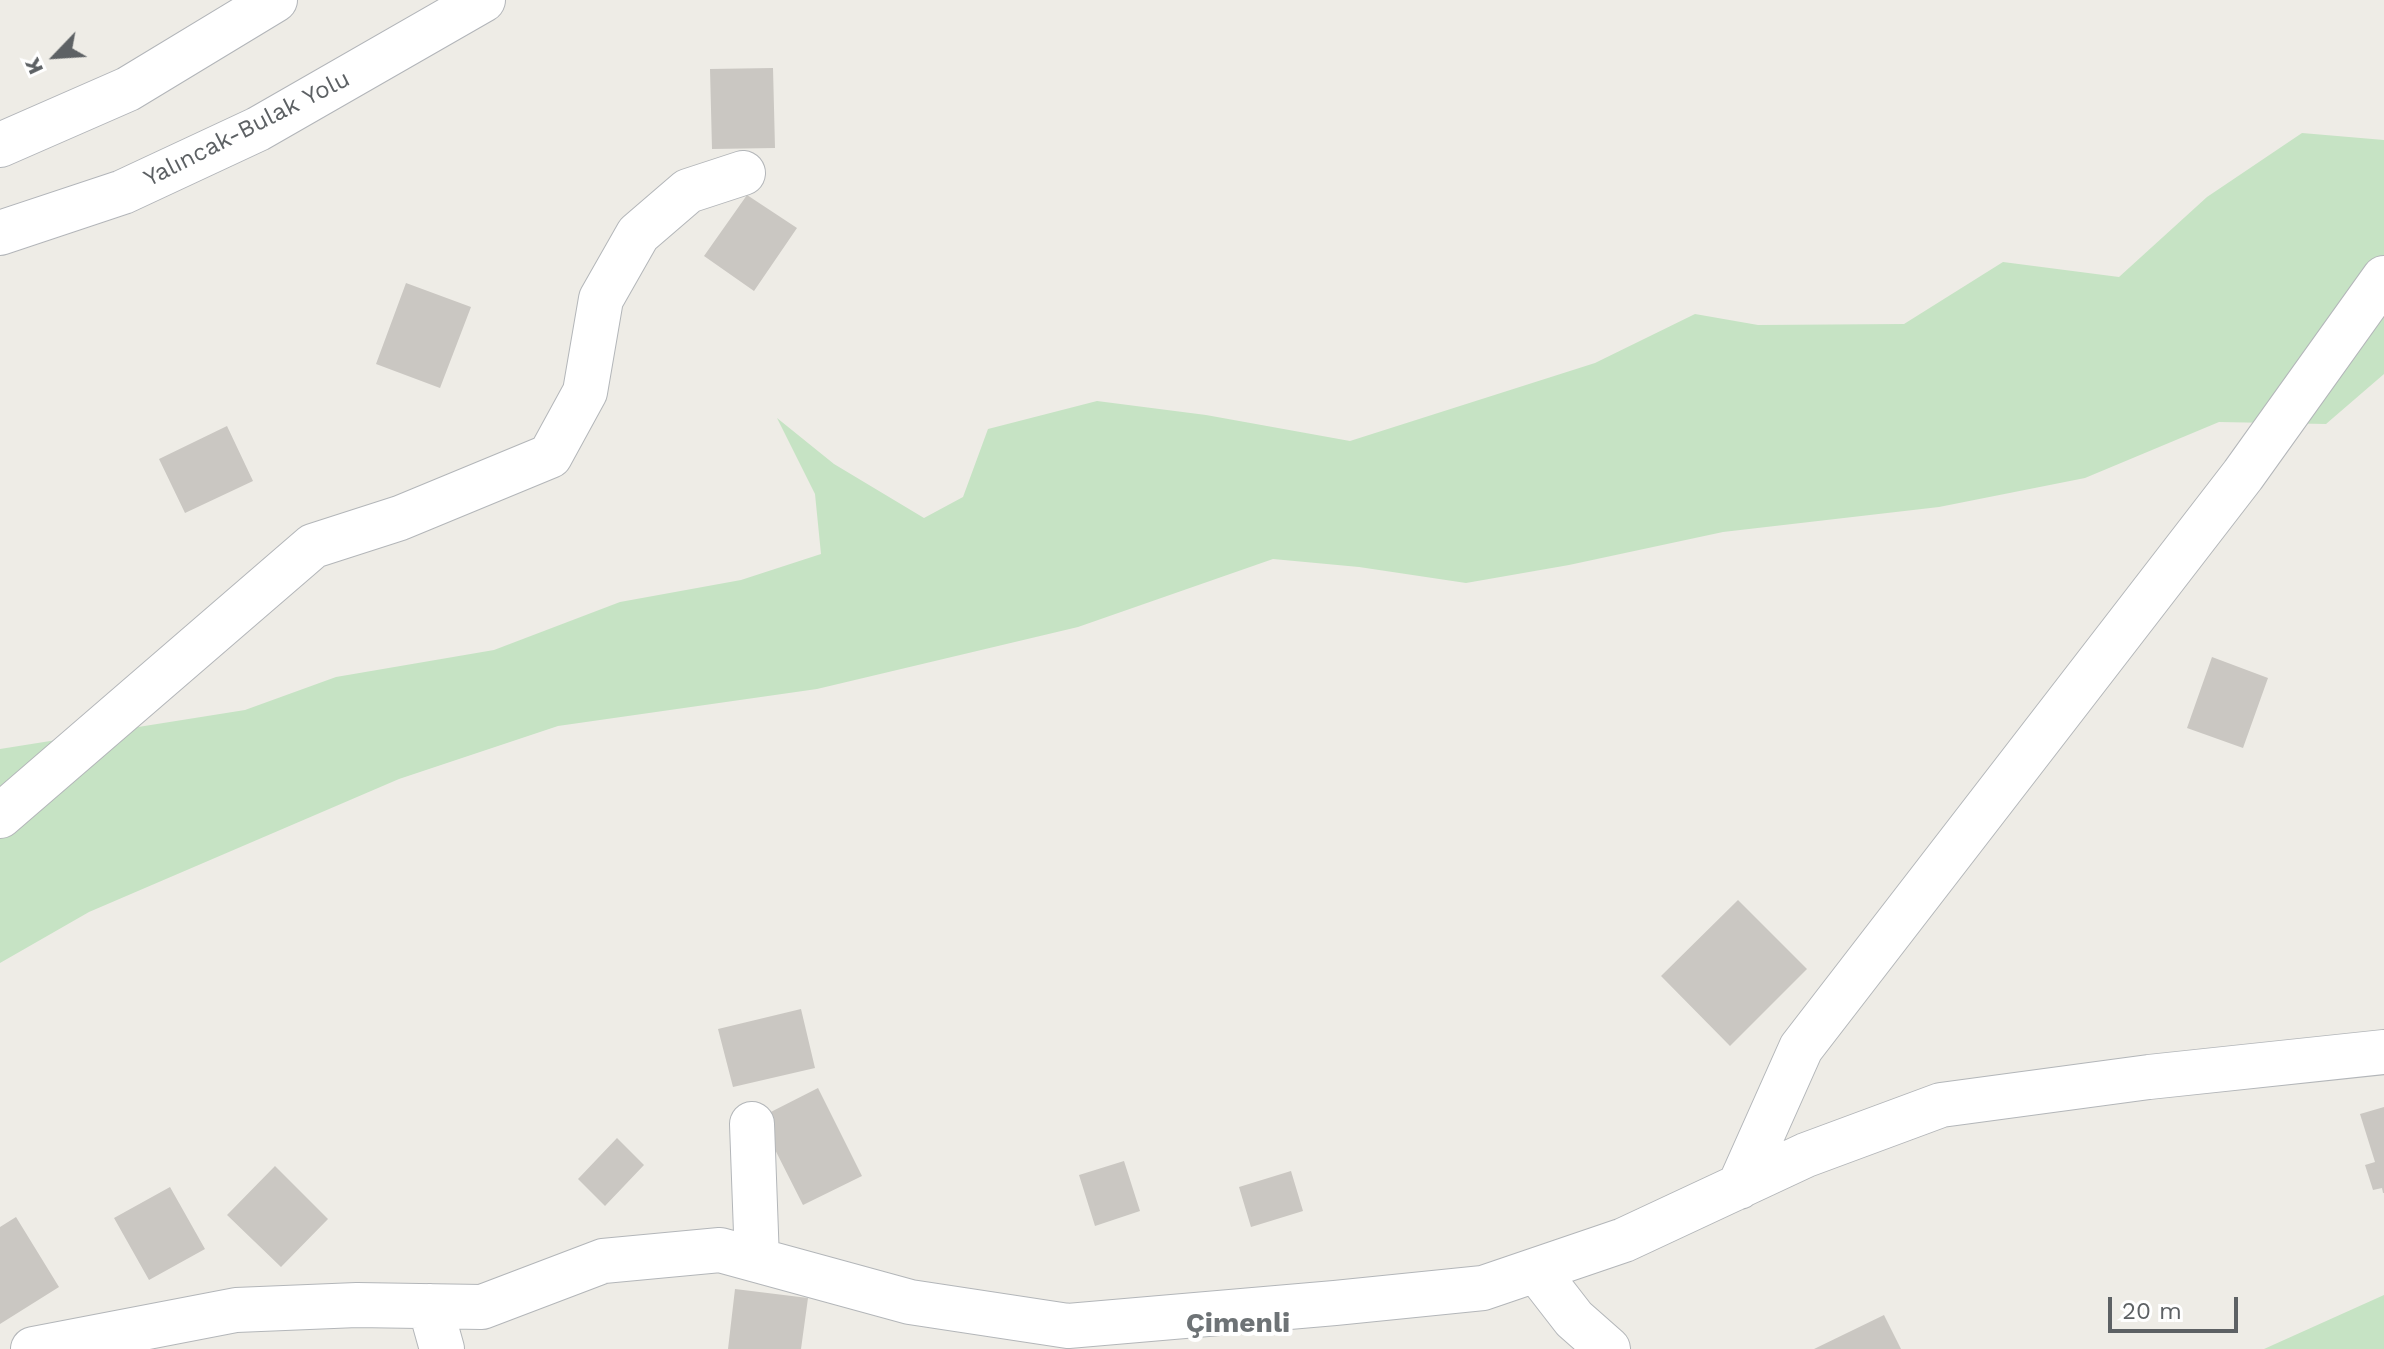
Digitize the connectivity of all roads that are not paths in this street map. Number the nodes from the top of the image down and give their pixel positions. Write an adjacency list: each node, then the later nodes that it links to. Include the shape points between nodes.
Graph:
1 (275, 0): 3 (street, via 128,89)
2 (483, 0): 5 (street, Yalıncak-Bulak Yolu, via 258,129 123,192)
3 (0, 145)
4 (743, 173): 7 (street, via 688,191 638,234 601,299 585,392 550,456 400,518 313,546)
5 (0, 233)
6 (2384, 278): 10 (street, via 2243,475 1801,1048)
7 (0, 816)
8 (2384, 1052): 10 (street, via 1941,1105 1806,1155)
9 (752, 1124): 11 (street)
10 (1739, 1187): 12 (street, via 1624,1240)
11 (757, 1260): 13 (street, via 720,1250 603,1261 482,1307); 14 (street, via 910,1302 1068,1326)
12 (1536, 1270): 14 (street, via 1483,1288); 17 (street, via 1574,1319)
13 (430, 1306): 15 (street, via 236,1310); 16 (street)
14 (1179, 1333)
15 (53, 1347)
16 (442, 1349)
17 (1608, 1349)

